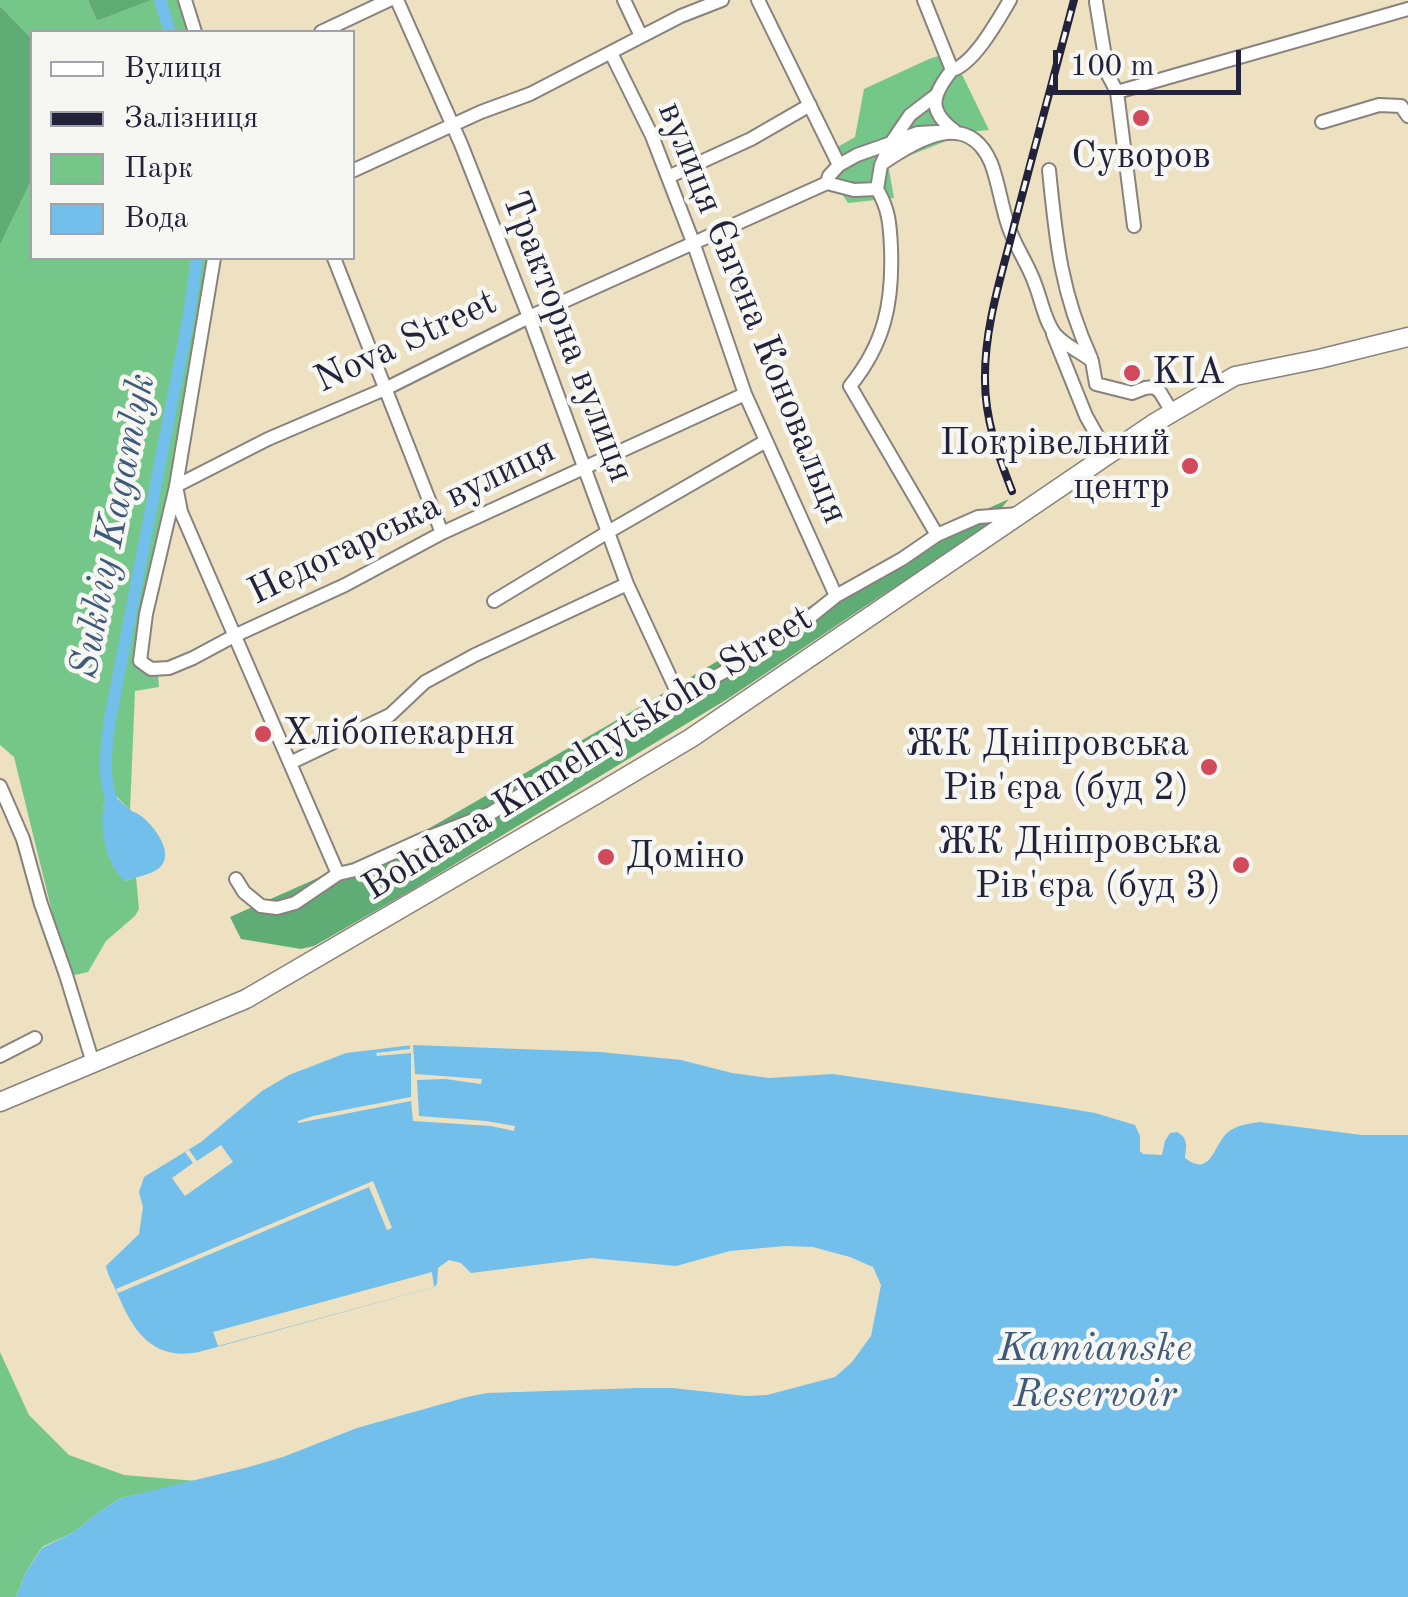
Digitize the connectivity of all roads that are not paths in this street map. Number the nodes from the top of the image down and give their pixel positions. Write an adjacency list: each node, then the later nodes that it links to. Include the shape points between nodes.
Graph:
1 (185, 0): 10 (street)
2 (393, 0): 11 (street); 20 (street, Тракторна вулиця)
3 (624, 0): 12 (street)
4 (722, 0): 12 (street)
5 (758, 0): 17 (street)
6 (924, 0): 14 (street)
7 (1010, 0): 14 (street, via 962,67)
8 (1096, 2): 15 (street)
9 (1408, 9): 15 (street)
10 (194, 30)
11 (326, 30)
12 (641, 36): 13 (street)
13 (612, 53): 20 (street); 27 (street, вулиця Євгена Коновальця)
14 (952, 70): 16 (street)
15 (1117, 92): 30 (street)
16 (934, 96): 21 (street, via 934,106); 22 (street)
17 (810, 105): 23 (street); 27 (street)
18 (1408, 116): 19 (street, via 1401,106 1379,105)
19 (1322, 122)
20 (452, 126): 25 (street); 34 (street, Тракторна вулиця)
21 (955, 131): 22 (street, via 918,132); 24 (street, via 914,144); 35 (street, via 981,144 992,165 1008,226)
22 (891, 143): 23 (street); 24 (street)
23 (839, 165): 28 (street)
24 (881, 165): 29 (street)
25 (355, 169)
26 (1049, 170): 37 (street, via 1066,294)
27 (668, 177): 31 (street, вулиця Євгена Коновальця)
28 (827, 183): 29 (street); 31 (street, Nova Street)
29 (877, 189): 50 (street, via 888,206 892,290 883,328 850,386)
30 (1134, 226)
31 (692, 242): 34 (street, Nova Street); 41 (street, вулиця Євгена Коновальця)
32 (214, 260): 46 (street)
33 (335, 260): 40 (street)
34 (529, 317): 40 (street, Nova Street); 45 (street, Тракторна вулиця)
35 (1052, 332): 37 (street); 38 (street)
36 (1408, 337): 42 (main road, Bohdana Khmelnytskoho Street, via 1236,376)
37 (1092, 360): 39 (street)
38 (1070, 376): 39 (street); 44 (street)
39 (1096, 384): 42 (street, via 1132,393 1154,387)
40 (385, 389): 46 (street, Nova Street); 49 (street)
41 (745, 394): 43 (street, вулиця Євгена Коновальця); 45 (street, Недогарська вулиця)
42 (1172, 412): 44 (main road, Bohdana Khmelnytskoho Street)
43 (766, 442): 48 (street); 52 (street, вулиця Євгена Коновальця)
44 (1108, 455): 47 (main road, Bohdana Khmelnytskoho Street)
45 (584, 467): 48 (street, Тракторна вулиця); 49 (street, Недогарська вулиця)
46 (176, 486): 54 (street, via 180,512); 54 (street, Недогарська вулиця, via 140,661 150,669 169,668)
47 (1022, 513): 50 (street, via 978,517); 62 (main road, Bohdana Khmelnytskoho Street, via 691,738 597,794 246,999)
48 (608, 532): 51 (street, Тракторна вулиця); 53 (street)
49 (442, 533): 54 (street, Недогарська вулиця)
50 (937, 535): 52 (street)
51 (627, 584): 55 (street, Тракторна вулиця); 56 (street, via 475,655 425,682 390,716)
52 (836, 596): 55 (street, via 750,658)
53 (494, 601)
54 (234, 636): 56 (street)
55 (679, 696): 58 (street, via 491,813)
56 (290, 763): 58 (street)
57 (0, 786): 62 (street)
58 (338, 874): 59 (street, via 296,904 276,908 261,906)
59 (236, 879)
60 (34, 1038): 61 (street)
61 (0, 1056)
62 (93, 1063): 63 (main road, Bohdana Khmelnytskoho Street)
63 (0, 1102)

